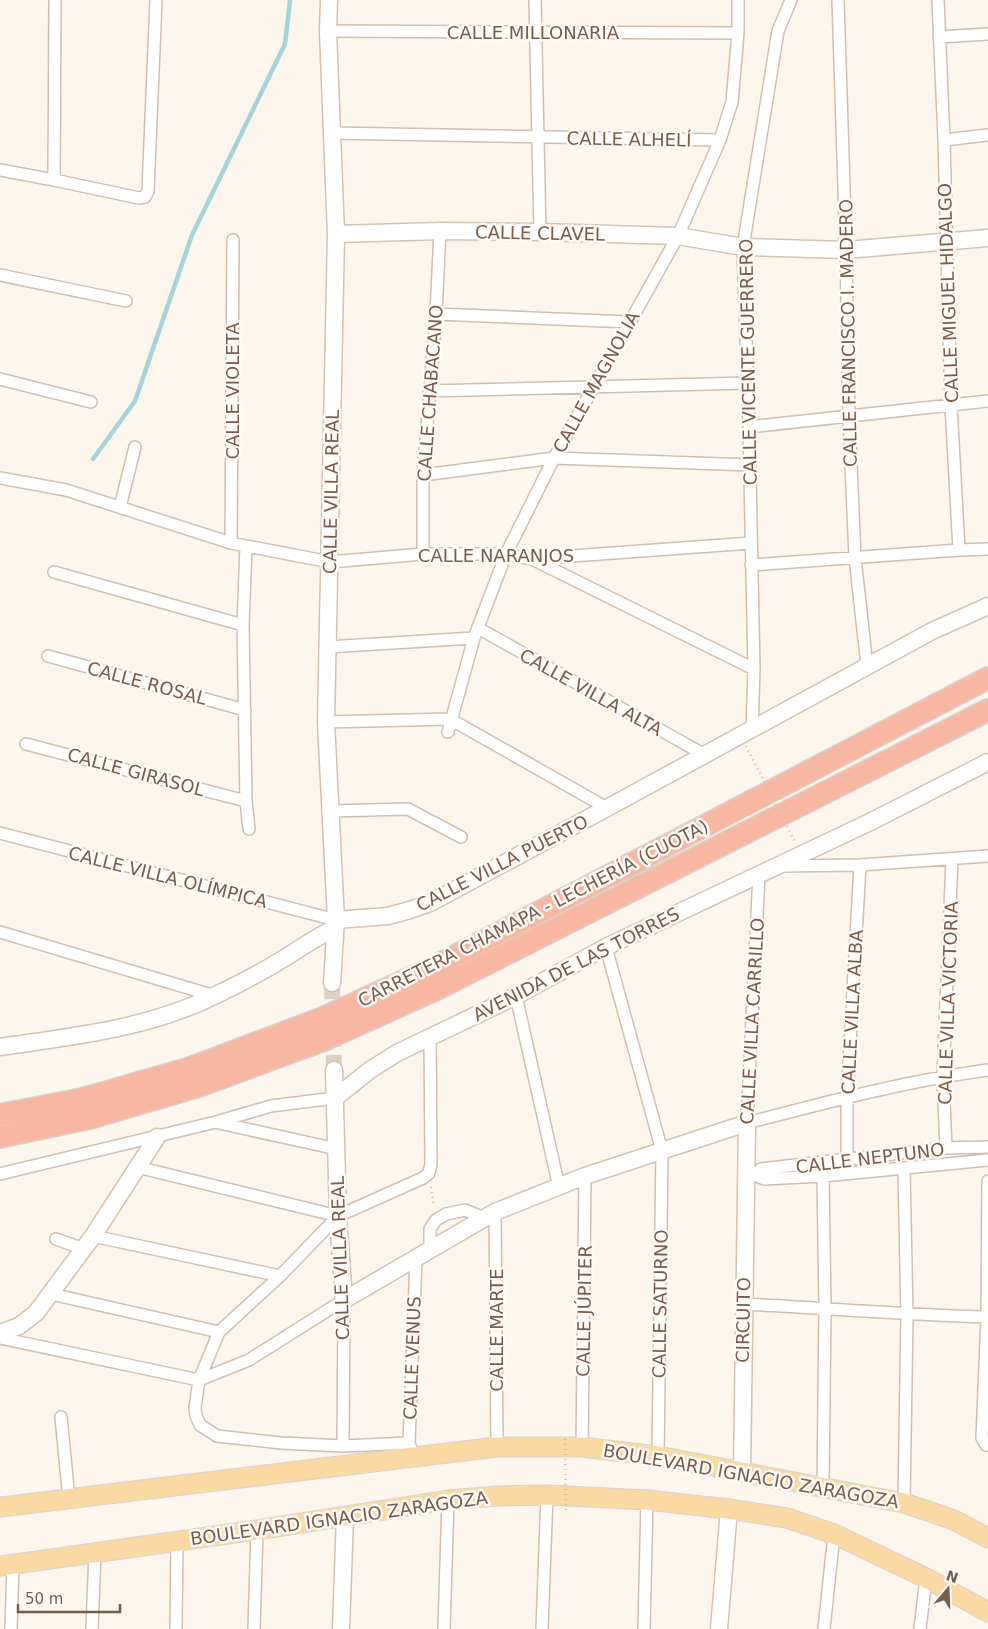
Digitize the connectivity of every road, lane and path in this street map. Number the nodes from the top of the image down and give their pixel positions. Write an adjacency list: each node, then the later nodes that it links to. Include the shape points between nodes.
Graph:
1 (55, 0): 20 (street)
2 (156, 0): 20 (street, via 146,197)
3 (329, 0): 9 (street, CALLE VILLA REAL)
4 (535, 0): 10 (street)
5 (738, 0): 11 (street)
6 (791, 0): 28 (street, CALLE VICENTE GUERRERO, via 778,30)
7 (838, 0): 29 (street, CALLE FRANCISCO I. MADERO)
8 (938, 0): 13 (street, CALLE MIGUEL HIDALGO)
9 (328, 31): 10 (street, CALLE MILLONARIA); 14 (street, CALLE VILLA REAL)
10 (536, 32): 11 (street, CALLE MILLONARIA); 16 (street)
11 (738, 33): 17 (street, CALLE MAGNOLIA, via 732,102)
12 (988, 34): 13 (street)
13 (939, 37): 18 (street, CALLE MIGUEL HIDALGO)
14 (332, 133): 16 (street, CALLE ALHELÍ); 23 (street, CALLE VILLA REAL)
15 (988, 135): 18 (street)
16 (538, 137): 17 (street, CALLE ALHELÍ); 22 (street)
17 (720, 140): 24 (street, CALLE MAGNOLIA)
18 (944, 140): 27 (street, CALLE MIGUEL HIDALGO)
19 (0, 170): 20 (street)
20 (54, 180)
21 (440, 231): 22 (street, CALLE CLAVEL); 23 (street, CALLE CLAVEL); 32 (street, CALLE CHABACANO)
22 (540, 232): 24 (street, CALLE CLAVEL)
23 (336, 234): 58 (street, CALLE VILLA REAL)
24 (678, 236): 28 (street, CALLE CLAVEL); 33 (street, CALLE MAGNOLIA)
25 (988, 238): 27 (street, CALLE CLAVEL)
26 (233, 240): 49 (street, CALLE VIOLETA)
27 (946, 241): 29 (street, CALLE CLAVEL); 40 (street, CALLE MIGUEL HIDALGO)
28 (743, 247): 29 (street, CALLE CLAVEL); 35 (street, CALLE VICENTE GUERRERO)
29 (846, 250): 41 (street, CALLE FRANCISCO I. MADERO)
30 (0, 275): 31 (street)
31 (126, 302)
32 (436, 314): 33 (street); 37 (street, CALLE CHABACANO)
33 (630, 322): 36 (street, CALLE MAGNOLIA)
34 (0, 379): 39 (street)
35 (748, 383): 36 (street); 42 (street, CALLE VICENTE GUERRERO)
36 (594, 387): 37 (street); 44 (street, CALLE MAGNOLIA)
37 (429, 391): 46 (street, CALLE CHABACANO)
38 (988, 401): 40 (street)
39 (91, 402)
40 (951, 405): 41 (street); 53 (street, CALLE MIGUEL HIDALGO)
41 (848, 417): 42 (street); 56 (street, CALLE FRANCISCO I. MADERO)
42 (749, 427): 45 (street, CALLE VICENTE GUERRERO)
43 (135, 447): 48 (street)
44 (554, 458): 45 (street); 46 (street); 55 (street, CALLE MAGNOLIA)
45 (750, 465): 50 (street, CALLE VICENTE GUERRERO)
46 (423, 475): 54 (street, CALLE CHABACANO)
47 (0, 478): 48 (street, CALLE NARANJOS, via 66,490)
48 (120, 507): 49 (street, CALLE NARANJOS)
49 (231, 542): 51 (street, CALLE NARANJOS)
50 (751, 543): 57 (street, CALLE NARANJOS); 59 (street, CALLE VICENTE GUERRERO)
51 (246, 546): 58 (street, CALLE NARANJOS); 62 (street)
52 (988, 549): 53 (street)
53 (959, 550): 56 (street)
54 (423, 554): 55 (street, CALLE NARANJOS); 58 (street, CALLE NARANJOS)
55 (506, 554): 57 (street, CALLE NARANJOS); 63 (street, CALLE MAGNOLIA)
56 (855, 558): 59 (street); 66 (street, CALLE FRANCISCO I. MADERO)
57 (531, 559): 67 (street)
58 (330, 562): 64 (street, CALLE VILLA REAL)
59 (751, 565): 67 (street, CALLE VICENTE GUERRERO)
60 (54, 572): 62 (street)
61 (988, 606): 66 (street)
62 (244, 625): 69 (street)
63 (476, 633): 64 (street); 71 (street, CALLE MAGNOLIA); 77 (street, CALLE VILLA ALTA)
64 (327, 647): 72 (street, CALLE VILLA REAL)
65 (48, 656): 69 (street, CALLE ROSAL)
66 (867, 666): 73 (street, CALLE VILLA PUERTO)
67 (754, 670): 73 (street, CALLE VICENTE GUERRERO)
68 (988, 678): 104 (highway, CARRETERA CHAMAPA - LECHERÍA (CUOTA), via 428,970 331,1014 190,1068 82,1099)
69 (245, 710): 79 (street)
70 (988, 710): 107 (highway, CARRETERA CHAMAPA - LECHERÍA (CUOTA), via 439,988 324,1040 199,1086 90,1118)
71 (450, 720): 72 (street); 74 (street, CALLE MAGNOLIA); 80 (street)
72 (326, 722): 81 (street, CALLE VILLA REAL)
73 (752, 730): 77 (street, CALLE VILLA PUERTO)
74 (448, 732)
75 (26, 744): 79 (street, CALLE GIRASOL)
76 (746, 746): 85 (path, bridge)
77 (705, 755): 80 (street, CALLE VILLA PUERTO)
78 (988, 762): 89 (street, AVENIDA DE LAS TORRES)
79 (246, 801): 82 (street)
80 (607, 808): 91 (street, CALLE VILLA PUERTO, via 430,903 388,916)
81 (330, 811): 84 (street, via 408,809); 91 (street, CALLE VILLA REAL)
82 (248, 829)
83 (0, 833): 91 (street, CALLE VILLA OLÍMPICA)
84 (461, 836)
85 (795, 842)
86 (988, 856): 87 (street)
87 (952, 858): 88 (street); 101 (street, CALLE VILLA VICTORIA)
88 (860, 865): 89 (street); 102 (street, CALLE VILLA ALBA)
89 (776, 866): 90 (street, AVENIDA DE LAS TORRES)
90 (759, 874): 93 (street, AVENIDA DE LAS TORRES); 106 (street, CALLE VILLA CARRILLO)
91 (336, 924): 94 (street, CALLE VILLA REAL); 95 (street, via 283,959)
92 (0, 932): 95 (street)
93 (606, 947): 96 (street, AVENIDA DE LAS TORRES); 112 (street, CALLE SATURNO)
94 (332, 983)
95 (215, 996): 98 (street, via 150,1021 104,1032)
96 (516, 996): 97 (street, AVENIDA DE LAS TORRES); 123 (street)
97 (430, 1036): 103 (street, AVENIDA DE LAS TORRES, via 370,1070); 117 (street, via 432,1164)
98 (0, 1047)
99 (334, 1070): 103 (street, CALLE VILLA REAL)
100 (988, 1070): 101 (street)
101 (943, 1076): 102 (street); 110 (street, CALLE VILLA VICTORIA)
102 (847, 1097): 106 (street); 113 (street, CALLE VILLA ALBA)
103 (335, 1098): 105 (street, via 272,1106); 111 (street, CALLE VILLA REAL)
104 (0, 1115)
105 (216, 1122): 108 (street); 111 (street)
106 (747, 1123): 112 (street); 119 (street, CALLE VILLA CARRILLO)
107 (0, 1136)
108 (157, 1137): 115 (street); 118 (street)
109 (988, 1147): 110 (street, CALLE NEPTUNO)
110 (946, 1148): 113 (street, CALLE NEPTUNO)
111 (336, 1149): 125 (street, CALLE VILLA REAL)
112 (662, 1151): 120 (street); 148 (street, CALLE SATURNO)
113 (847, 1160): 119 (street, CALLE NEPTUNO, via 761,1169)
114 (988, 1160): 116 (street, CALLE NEPTUNO)
115 (137, 1167): 125 (street); 128 (street)
116 (904, 1169): 121 (street, CALLE NEPTUNO); 136 (street)
117 (429, 1173): 125 (street); 126 (path)
118 (0, 1174)
119 (748, 1174): 121 (street, CALLE NEPTUNO, via 764,1179); 134 (street, CIRCUITO)
120 (585, 1176): 123 (street); 143 (street, CALLE JÚPITER)
121 (824, 1176): 135 (street)
122 (988, 1181): 137 (street)
123 (559, 1187): 124 (street)
124 (490, 1215): 126 (street, via 464,1210); 129 (street); 146 (street, CALLE MARTE)
125 (338, 1216): 131 (street); 133 (street, CALLE VILLA REAL)
126 (436, 1220): 129 (street, via 430,1228)
127 (56, 1239): 128 (street)
128 (88, 1242): 131 (street); 132 (street)
129 (430, 1250): 130 (street)
130 (416, 1258): 133 (street); 147 (street, CALLE VENUS)
131 (280, 1276): 138 (street)
132 (51, 1294): 138 (street); 139 (street, via 36,1313 19,1326)
133 (344, 1300): 141 (street, via 249,1360); 145 (street, CALLE VILLA REAL)
134 (743, 1304): 135 (street); 149 (street, CIRCUITO)
135 (825, 1308): 136 (street); 150 (street)
136 (907, 1315): 137 (street); 155 (street)
137 (987, 1317): 144 (street, via 982,1438)
138 (219, 1332): 141 (street)
139 (0, 1333)
140 (0, 1338): 141 (street)
141 (199, 1380): 145 (street, via 196,1416 200,1425 217,1436)
142 (61, 1417): 152 (street)
143 (574, 1443): 146 (main road, BOULEVARD IGNACIO ZARAGOZA); 148 (main road, BOULEVARD IGNACIO ZARAGOZA); 158 (path, bridge)
144 (987, 1445)
145 (343, 1446): 147 (street)
146 (497, 1447): 147 (main road, BOULEVARD IGNACIO ZARAGOZA)
147 (411, 1450): 152 (main road, BOULEVARD IGNACIO ZARAGOZA)
148 (658, 1456): 149 (main road, BOULEVARD IGNACIO ZARAGOZA)
149 (742, 1472): 150 (main road, BOULEVARD IGNACIO ZARAGOZA)
150 (823, 1487): 155 (main road, BOULEVARD IGNACIO ZARAGOZA)
151 (547, 1495): 153 (main road, BOULEVARD IGNACIO ZARAGOZA); 154 (main road, BOULEVARD IGNACIO ZARAGOZA); 174 (street)
152 (69, 1499): 156 (main road, BOULEVARD IGNACIO ZARAGOZA)
153 (448, 1500): 159 (main road, BOULEVARD IGNACIO ZARAGOZA); 173 (street)
154 (647, 1500): 157 (main road, BOULEVARD IGNACIO ZARAGOZA); 175 (street)
155 (904, 1504): 162 (main road, BOULEVARD IGNACIO ZARAGOZA, via 954,1520)
156 (0, 1507)
157 (730, 1509): 161 (main road, BOULEVARD IGNACIO ZARAGOZA, via 786,1518); 176 (street)
158 (566, 1512)
159 (345, 1516): 160 (main road, BOULEVARD IGNACIO ZARAGOZA); 172 (street)
160 (257, 1530): 163 (main road, BOULEVARD IGNACIO ZARAGOZA); 171 (street)
161 (834, 1534): 166 (main road, BOULEVARD IGNACIO ZARAGOZA); 177 (street)
162 (988, 1538)
163 (177, 1540): 164 (main road, BOULEVARD IGNACIO ZARAGOZA); 170 (street)
164 (95, 1552): 165 (main road, BOULEVARD IGNACIO ZARAGOZA); 169 (street)
165 (6, 1565): 168 (street)
166 (926, 1578): 167 (main road, BOULEVARD IGNACIO ZARAGOZA); 178 (street)
167 (988, 1612)
168 (11, 1629)
169 (92, 1629)
170 (176, 1629)
171 (254, 1629)
172 (341, 1629)
173 (444, 1629)
174 (542, 1629)
175 (644, 1629)
176 (719, 1629)
177 (824, 1629)
178 (920, 1629)

